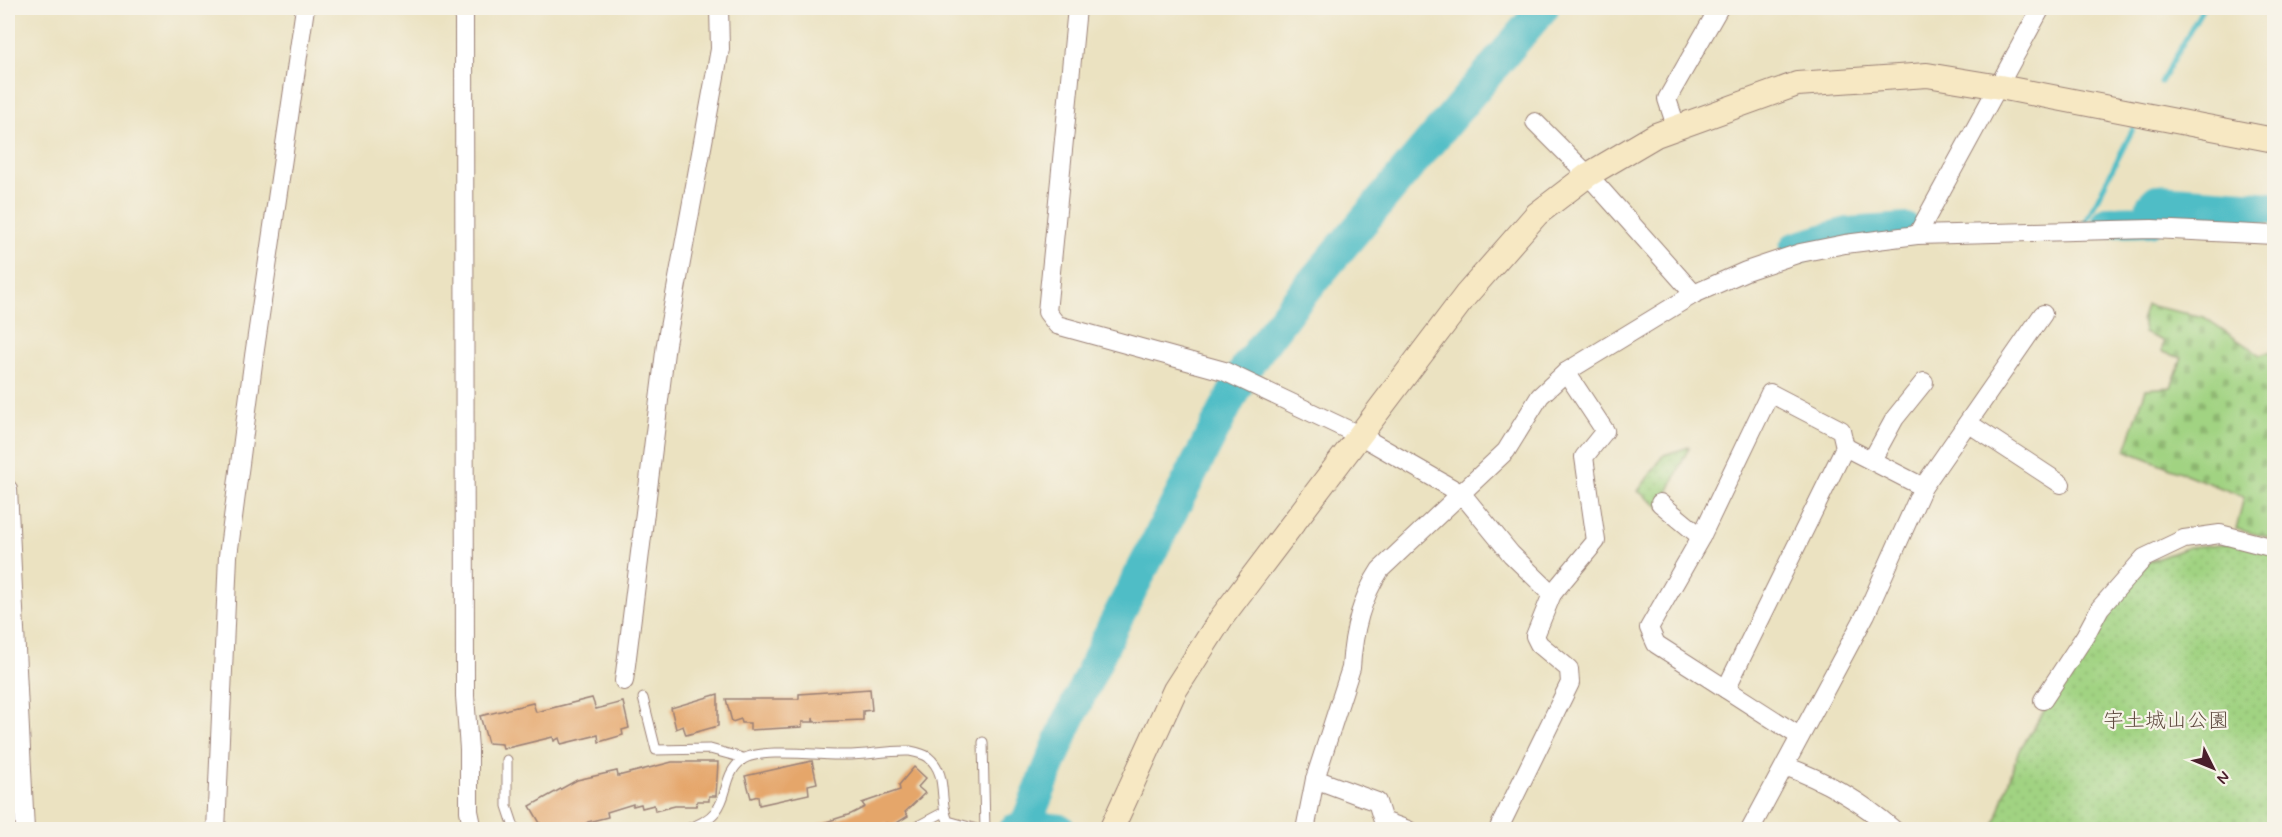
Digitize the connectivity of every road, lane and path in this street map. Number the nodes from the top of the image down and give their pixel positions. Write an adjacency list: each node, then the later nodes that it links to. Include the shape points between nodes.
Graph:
1 (305, 8): 42 (street, via 228,556)
2 (464, 8): 43 (street, via 465,696)
3 (719, 8): 30 (street, via 720,49 666,344)
4 (1077, 8): 19 (street, via 1047,312 1057,325 1224,371)
5 (1719, 8): 9 (street, via 1667,99)
6 (2041, 8): 7 (street)
7 (2000, 87): 9 (street, via 1927,75 1797,84); 10 (street); 12 (street)
8 (1535, 122): 11 (street)
9 (1676, 126): 11 (street)
10 (2274, 140)
11 (1588, 175): 14 (street); 19 (street, via 1537,214 1491,264)
12 (1917, 235): 13 (street, via 2152,229); 14 (street, via 1800,253)
13 (2274, 235)
14 (1694, 294): 16 (street)
15 (2043, 314): 18 (street)
16 (1566, 372): 25 (street, via 1540,396 1506,451); 29 (street, via 1605,431 1584,457 1596,541)
17 (1924, 382): 21 (street, via 1895,418)
18 (1968, 423): 22 (street); 23 (street)
19 (1361, 436): 25 (street); 49 (street, via 1221,617 1175,690)
20 (1845, 447): 21 (street); 27 (street, via 1841,430 1770,393); 31 (street)
21 (1872, 460): 23 (street)
22 (2061, 484)
23 (1923, 487): 34 (street, via 1866,614)
24 (8, 489): 41 (street)
25 (1462, 494): 29 (street, via 1511,554); 39 (street, via 1380,570 1365,593 1351,668)
26 (1660, 503): 27 (street)
27 (1701, 537): 31 (street, via 1649,628 1656,644)
28 (2274, 548): 33 (street, via 2220,534 2184,540 2144,558 2100,608)
29 (1552, 594): 52 (street, via 1535,636 1569,669 1570,683)
30 (624, 681)
31 (1726, 689): 34 (street)
32 (643, 698): 36 (lane, via 656,750 710,749)
33 (2043, 700)
34 (1799, 736): 38 (street)
35 (983, 742): 48 (lane)
36 (744, 758): 40 (lane, via 801,751 844,756 911,751 927,756 938,770); 45 (lane, via 734,768 722,806 700,825)
37 (507, 760): 44 (lane, via 507,806)
38 (1785, 766): 53 (street); 54 (street, via 1850,798)
39 (1315, 780): 50 (street); 51 (street, via 1377,802 1383,821)
40 (944, 812): 46 (lane); 47 (lane, via 948,820)
41 (25, 830)
42 (216, 830)
43 (472, 830)
44 (515, 830)
45 (684, 830)
46 (910, 830)
47 (980, 830)
48 (986, 830)
49 (1111, 830)
50 (1305, 830)
51 (1408, 830)
52 (1498, 830)
53 (1750, 830)
54 (1894, 830)

